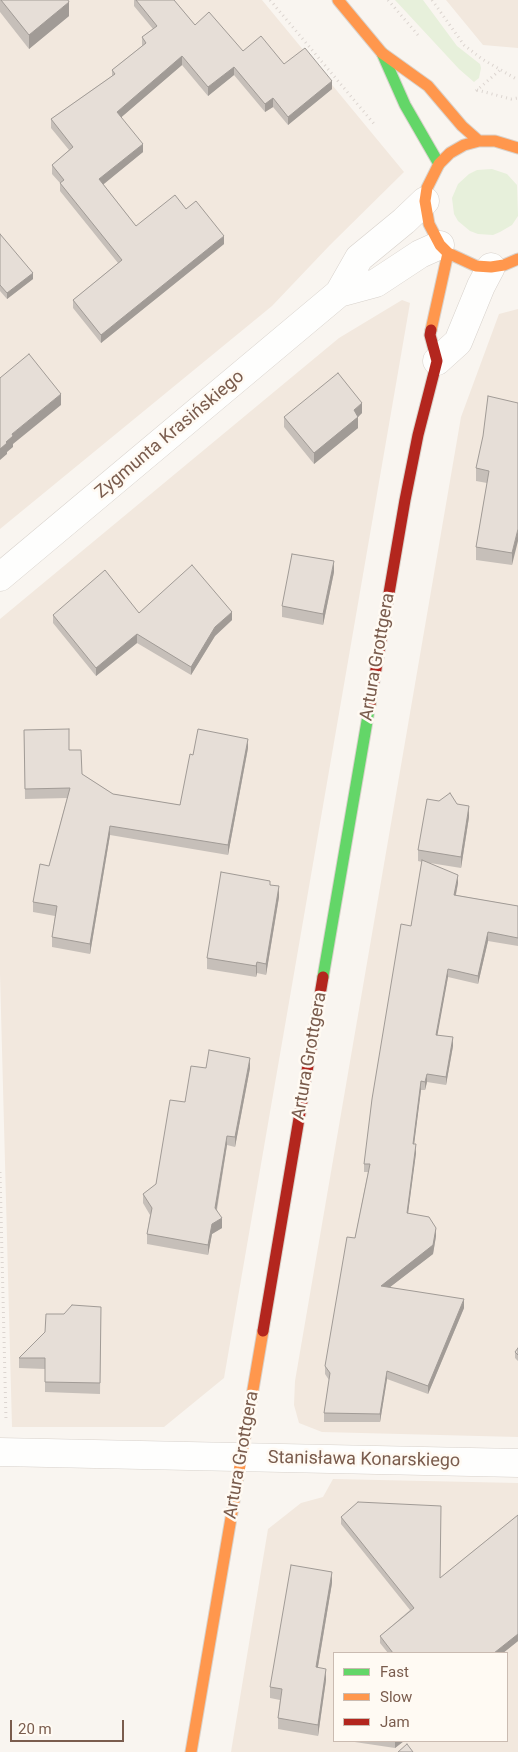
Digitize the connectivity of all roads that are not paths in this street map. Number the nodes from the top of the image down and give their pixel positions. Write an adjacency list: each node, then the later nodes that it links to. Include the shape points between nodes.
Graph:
1 (338, 0): 2 (street)
2 (382, 53): 3 (street, via 428,86); 5 (street, via 405,105)
3 (479, 141): 4 (street); 5 (street, via 450,153)
4 (515, 143)
5 (439, 164): 6 (street, via 427,188)
6 (425, 201): 7 (street, via 429,224); 9 (street, Zygmunta Krasińskiego, via 359,258)
7 (444, 249): 8 (street, via 476,266); 9 (street, Zygmunta Krasińskiego, via 420,254 376,283); 10 (street, Artura Grottgera, via 430,335)
8 (511, 262): 10 (street, via 481,286 458,342)
9 (339, 294): 11 (street, Zygmunta Krasińskiego)
10 (437, 361): 13 (street, Artura Grottgera, via 418,435 404,510)
11 (0, 577)
12 (0, 1452): 13 (street, Stanisława Konarskiego)
13 (241, 1457): 14 (street, Stanisława Konarskiego); 15 (street, Artura Grottgera)
14 (518, 1463)
15 (191, 1752)

